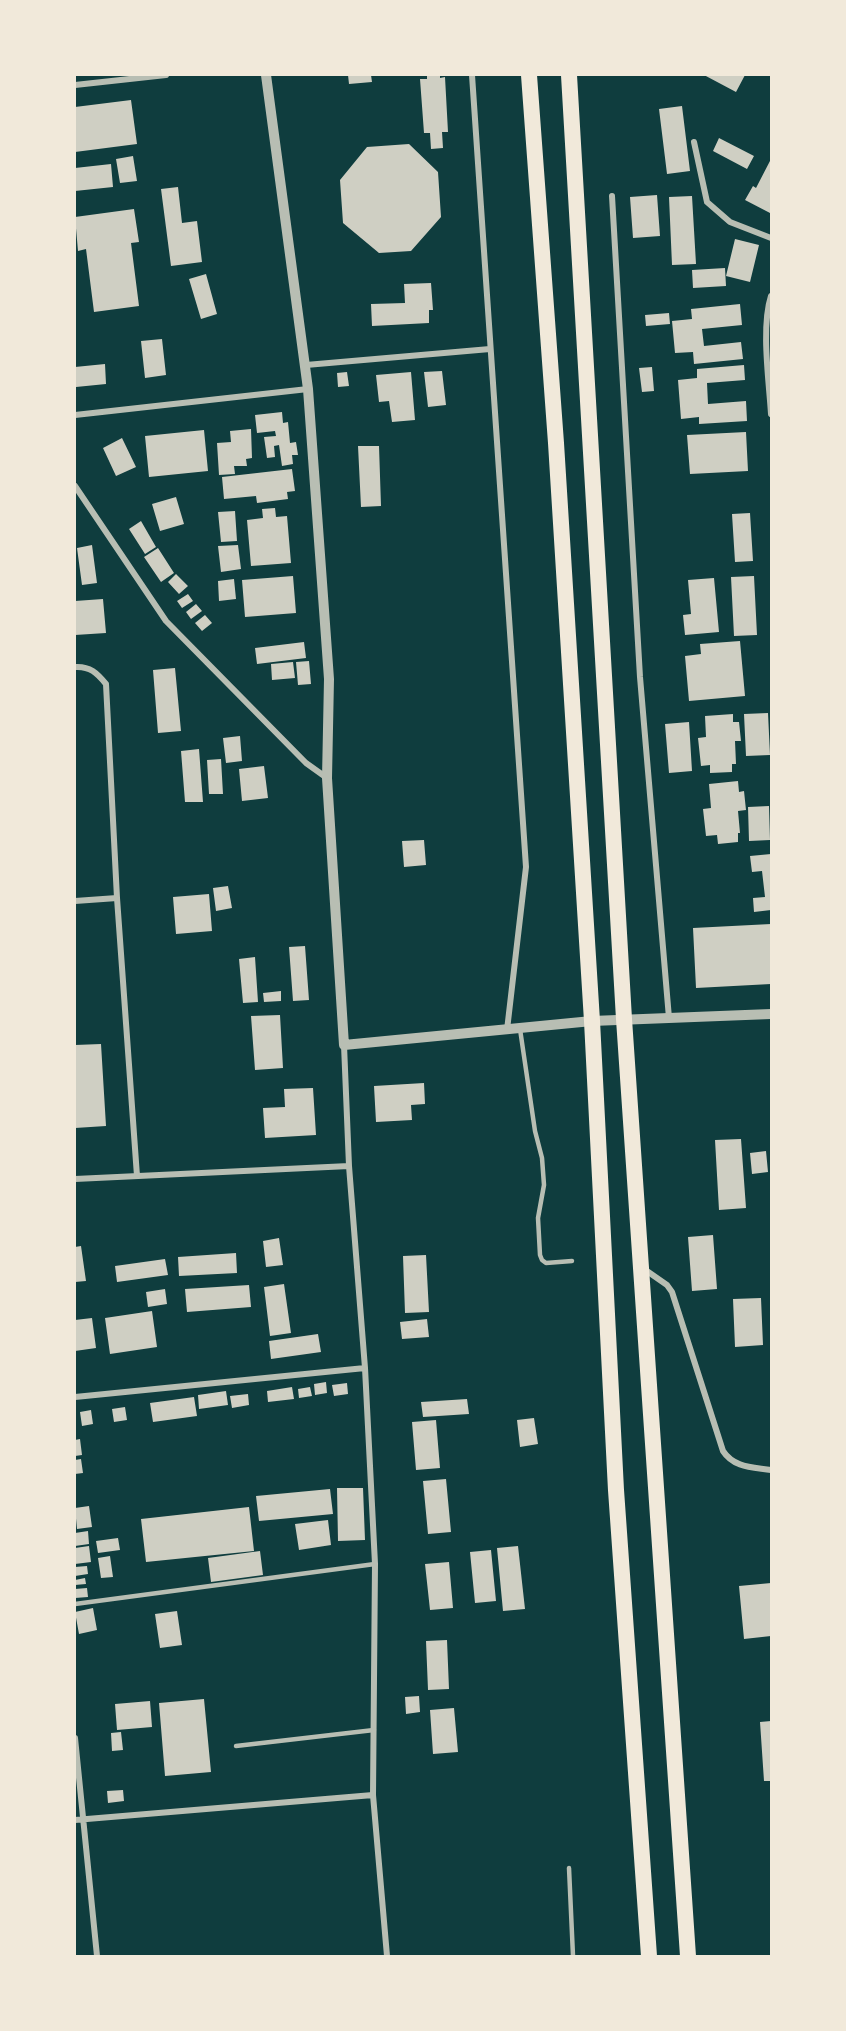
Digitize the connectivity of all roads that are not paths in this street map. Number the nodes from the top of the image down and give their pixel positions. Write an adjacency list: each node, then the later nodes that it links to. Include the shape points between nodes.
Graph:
1 (166, 75): 6 (street)
2 (266, 75): 12 (street)
3 (472, 75): 11 (street)
4 (529, 75): 24 (highway)
5 (569, 75): 23 (highway)
6 (75, 85)
7 (694, 142): 9 (street, via 707,202 730,222)
8 (612, 196): 22 (street, via 640,677)
9 (771, 238)
10 (771, 296): 14 (street, via 767,328)
11 (490, 349): 12 (street); 26 (street, via 526,867)
12 (306, 365): 13 (street)
13 (308, 389): 15 (street); 18 (street, via 329,679)
14 (771, 414)
15 (75, 415)
16 (75, 486): 18 (street, via 166,621 306,763)
17 (75, 667): 19 (street, via 91,669 106,684)
18 (327, 778): 27 (street)
19 (117, 898): 20 (street); 29 (street)
20 (75, 901)
21 (771, 1014): 22 (street)
22 (669, 1018): 23 (street)
23 (624, 1019): 24 (street); 32 (highway)
24 (592, 1021): 25 (street); 48 (highway, via 616,1490)
25 (520, 1029): 26 (street); 31 (lane, via 542,1158 540,1255 546,1263)
26 (506, 1031): 27 (street)
27 (344, 1045): 28 (street)
28 (349, 1166): 29 (street); 33 (street)
29 (137, 1176): 30 (street)
30 (75, 1179)
31 (572, 1261)
32 (641, 1267): 35 (street, via 672,1292 723,1451 729,1460); 49 (highway)
33 (365, 1368): 34 (street); 36 (street)
34 (75, 1397)
35 (771, 1470)
36 (375, 1564): 37 (lane); 38 (street)
37 (75, 1604)
38 (374, 1730): 40 (lane); 41 (street)
39 (75, 1738): 42 (street)
40 (236, 1746)
41 (373, 1795): 42 (street); 46 (street)
42 (84, 1819): 43 (street); 45 (street)
43 (75, 1820)
44 (568, 1868): 47 (lane)
45 (97, 1956)
46 (387, 1956)
47 (573, 1956)
48 (649, 1956)
49 (688, 1956)

